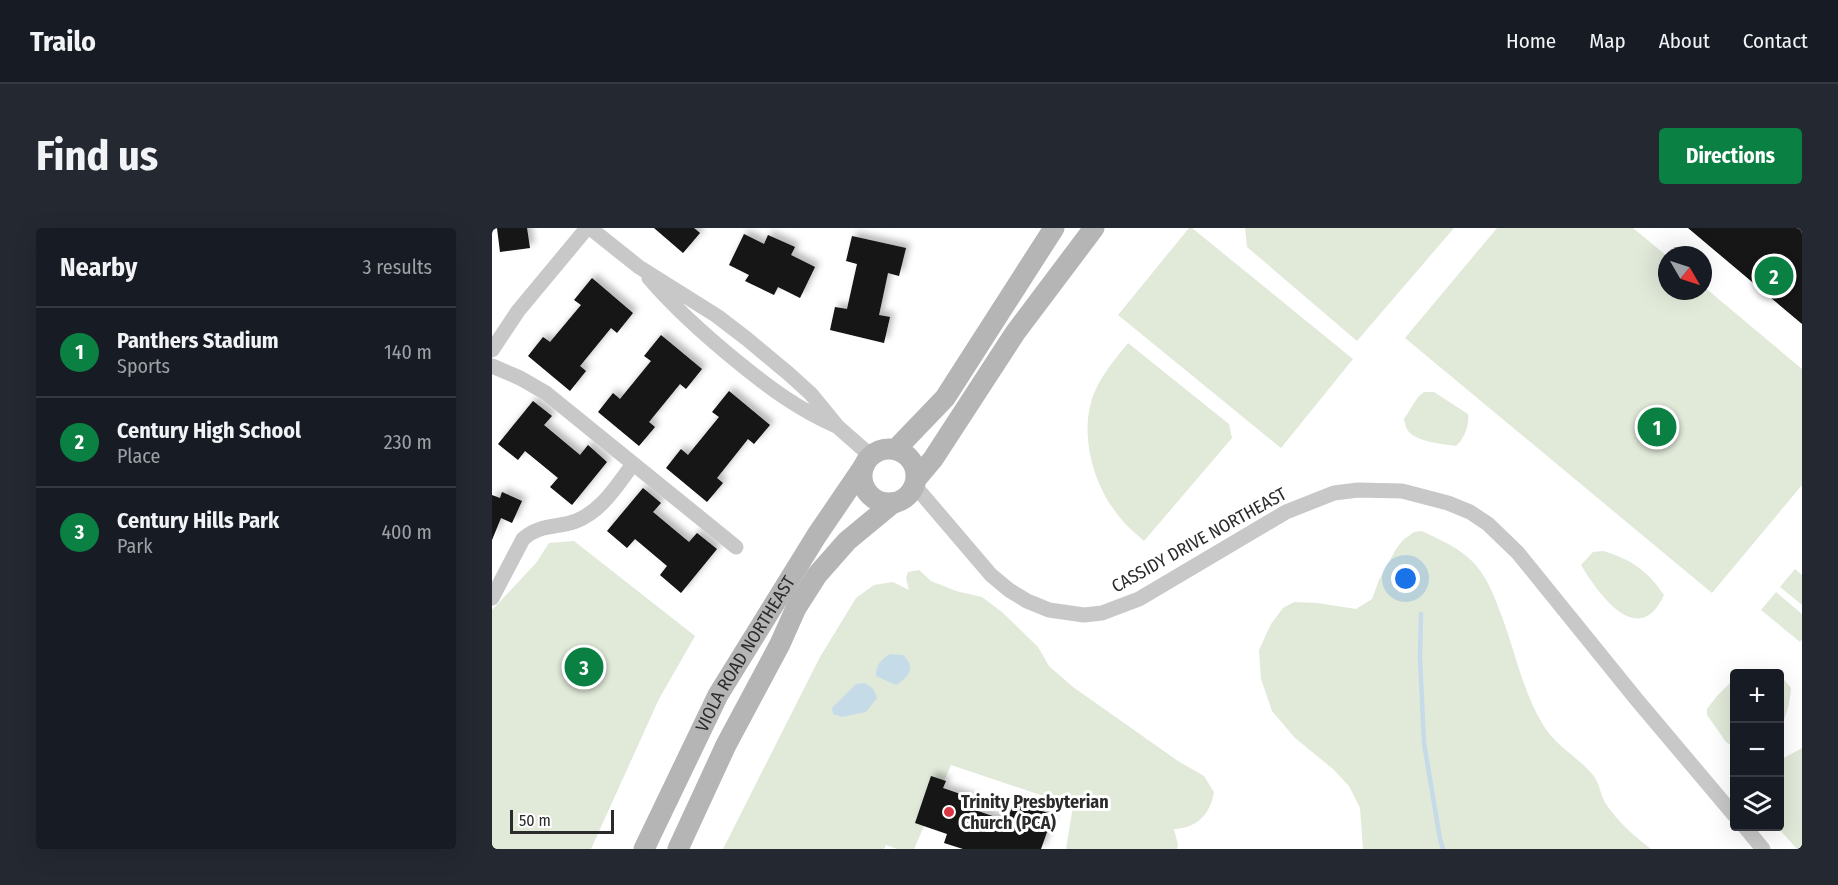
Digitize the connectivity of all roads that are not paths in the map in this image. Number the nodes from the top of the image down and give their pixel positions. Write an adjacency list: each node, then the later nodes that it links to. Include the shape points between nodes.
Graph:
1 (589, 228): 4 (street); 5 (street, via 518,311)
2 (1054, 228): 8 (main road, via 945,398)
3 (1094, 228): 11 (main road, via 1015,333)
4 (639, 267): 7 (street, via 747,339 811,394); 7 (street, via 693,324 767,386 797,407)
5 (492, 350)
6 (492, 366): 10 (street, via 546,393)
7 (838, 427): 9 (street)
8 (896, 449): 9 (main road, via 880,450); 11 (main road, via 914,463)
9 (867, 461): 12 (main road, via 862,482 870,496); 17 (main road, VIOLA ROAD NORTHEAST, via 718,695)
10 (633, 464): 13 (street); 14 (street, via 605,500 586,516 535,530 523,539)
11 (916, 482): 12 (main road, via 906,499); 15 (street, CASSIDY DRIVE NORTHEAST, via 991,575 1009,590 1049,610 1084,615 1102,613 1139,599 1286,512 1334,492 1402,490 1448,503 1488,524 1518,553)
12 (893, 503): 18 (main road, VIOLA ROAD NORTHEAST, via 847,541 817,575 796,608)
13 (736, 547)
14 (492, 598)
15 (1730, 810)
16 (1748, 831): 19 (street)
17 (644, 849)
18 (678, 849)
19 (1763, 849)

